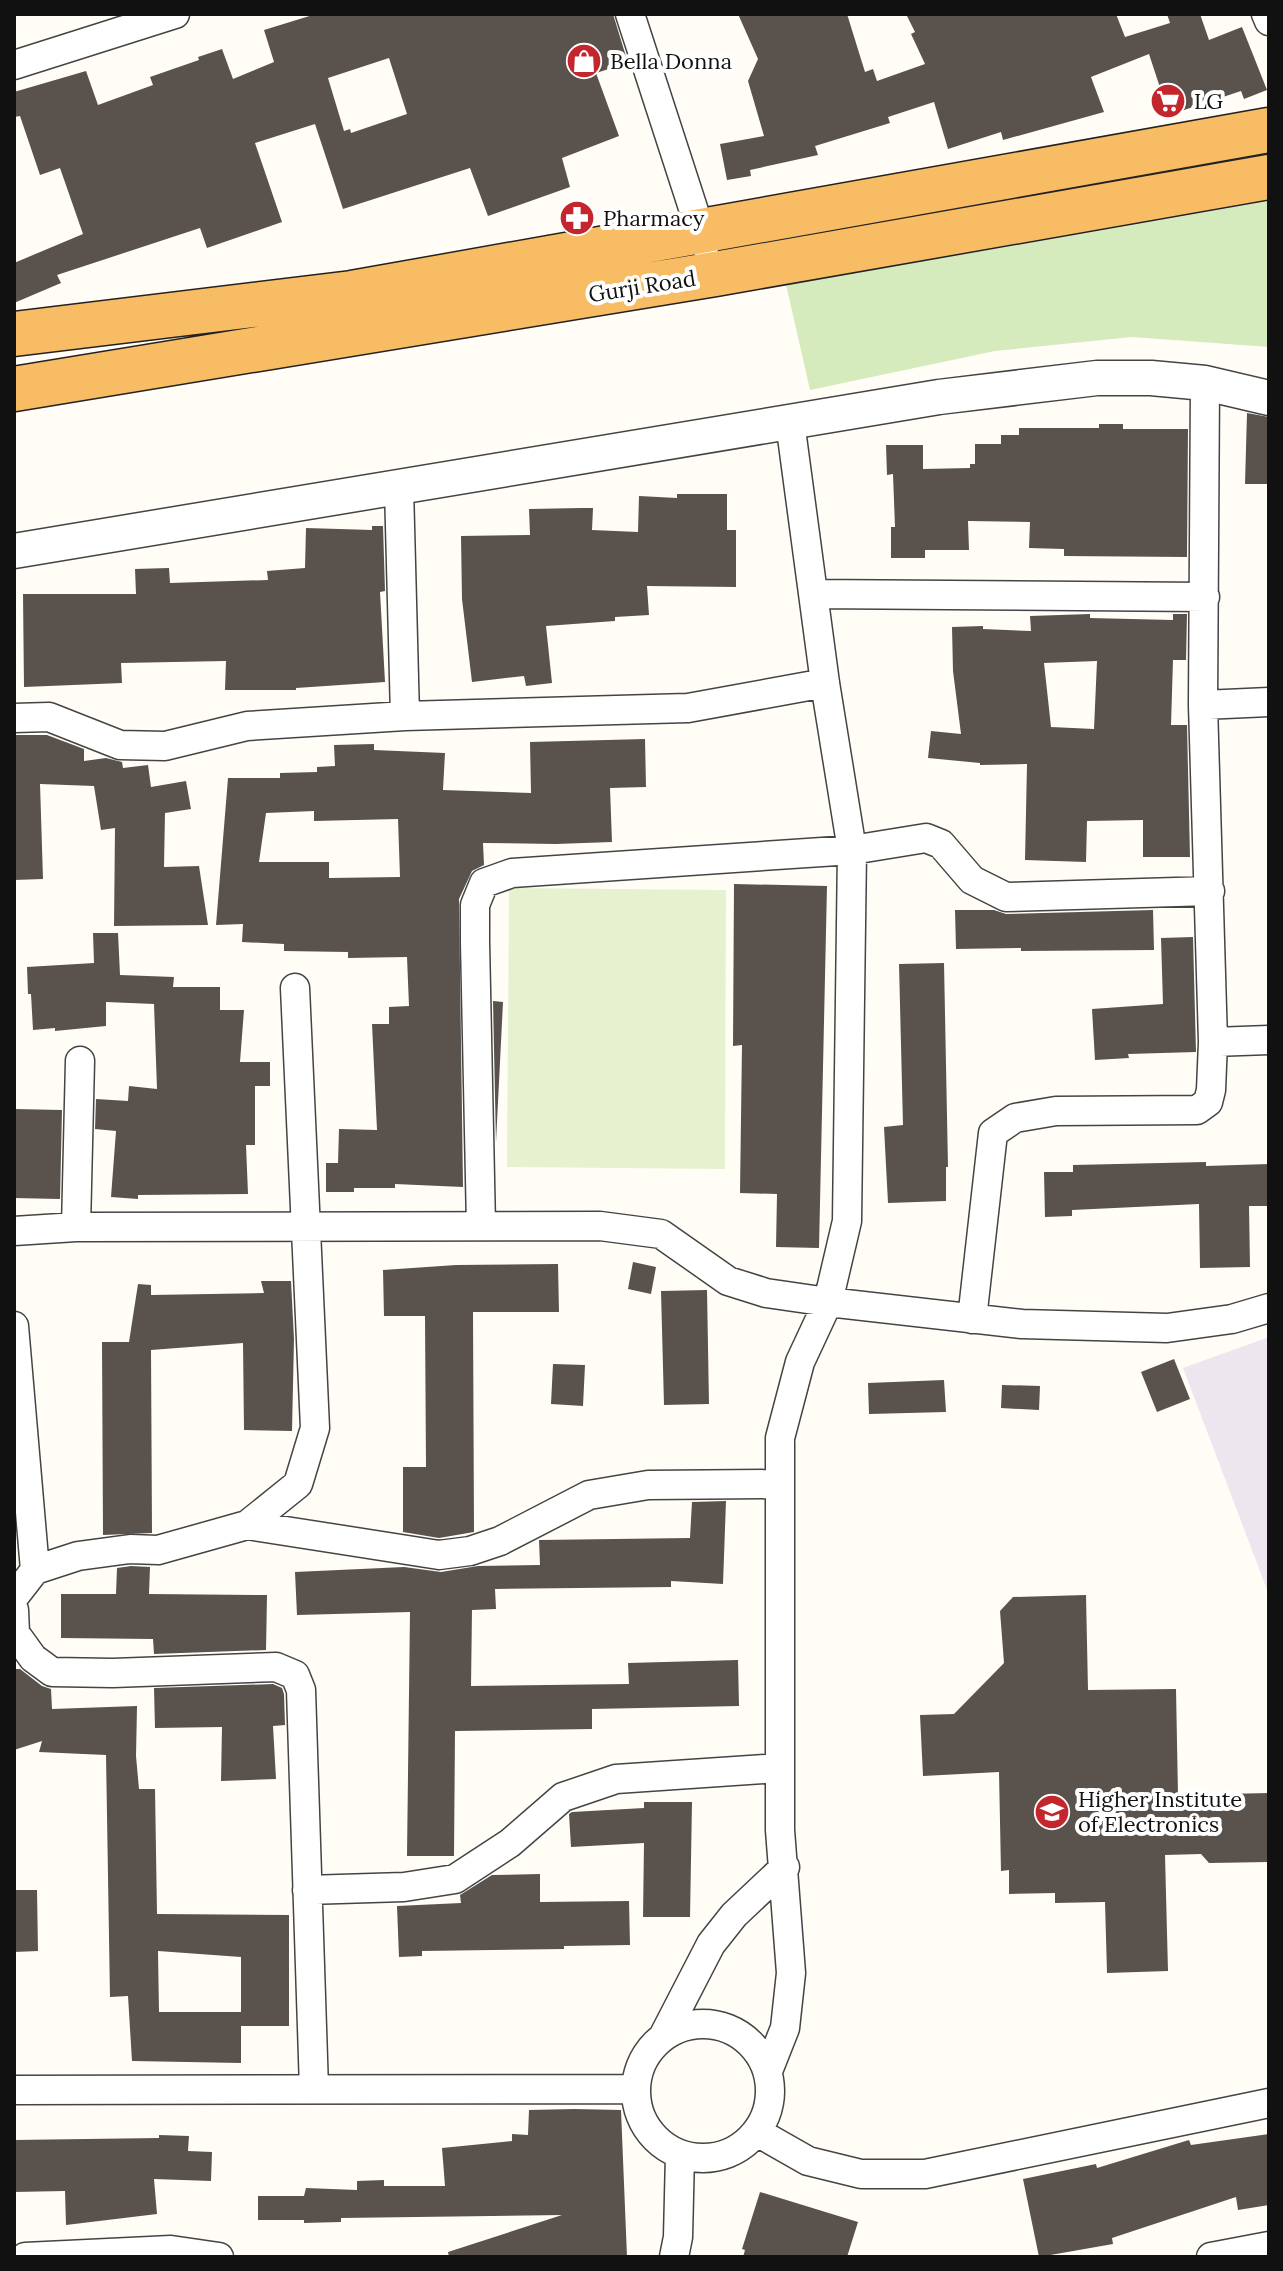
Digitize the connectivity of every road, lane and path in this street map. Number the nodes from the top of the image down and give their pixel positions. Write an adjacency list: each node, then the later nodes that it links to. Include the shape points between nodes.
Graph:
1 (175, 14): 5 (street)
2 (630, 14): 8 (street)
3 (1266, 14): 4 (street)
4 (1269, 21)
5 (14, 65)
6 (1269, 130): 8 (highway, Gurji Road)
7 (1269, 177): 9 (highway, Gurji Road)
8 (700, 232): 9 (street); 10 (highway, Gurji Road, via 352,293)
9 (715, 274): 12 (highway, Gurji Road)
10 (14, 334)
11 (1205, 383): 13 (street); 14 (street, via 1097,378); 18 (street)
12 (14, 389)
13 (1269, 398)
14 (790, 422): 15 (street); 17 (street)
15 (399, 488): 16 (street); 22 (street)
16 (14, 551)
17 (813, 594): 18 (street); 19 (street)
18 (1205, 597): 21 (street)
19 (825, 683): 22 (street, via 688,708); 24 (street)
20 (1269, 702): 21 (street)
21 (1203, 705): 25 (street)
22 (405, 716): 23 (street, via 247,726 165,746 120,745 49,717)
23 (14, 718)
24 (852, 850): 25 (street, via 935,840 972,880 1006,897); 31 (street, via 512,873 484,883 475,905); 34 (street, via 847,1221)
25 (1210, 891): 28 (street)
26 (295, 988): 30 (street)
27 (1269, 1040): 28 (street)
28 (1213, 1042): 36 (street, via 1211,1090 1208,1102 1197,1110 1056,1111 1015,1118 993,1133)
29 (80, 1061): 32 (street)
30 (306, 1226): 31 (street); 32 (street); 39 (street, via 315,1428 298,1484)
31 (481, 1226): 34 (street, via 600,1226 661,1234 728,1281)
32 (76, 1227): 33 (street)
33 (14, 1231)
34 (828, 1302): 36 (street); 38 (street, via 800,1362 780,1438)
35 (1269, 1308): 36 (street, via 1167,1328)
36 (972, 1319)
37 (14, 1326): 40 (street)
38 (780, 1484): 39 (street, via 648,1485 589,1495 500,1541 439,1555); 43 (street)
39 (247, 1525): 40 (street, via 158,1550 78,1556)
40 (35, 1570): 41 (street)
41 (14, 1597)
42 (14, 1610): 45 (street, via 15,1633 33,1658 52,1672 276,1667 295,1675 301,1690)
43 (780, 1768): 44 (street); 45 (street, via 616,1779 563,1797 510,1843 455,1879 404,1887)
44 (785, 1867): 46 (street, via 711,1944); 47 (street, via 790,2002)
45 (307, 1890): 48 (street)
46 (664, 2035): 47 (street, via 704,2023 725,2027 759,2052); 49 (street, via 648,2049)
47 (768, 2071): 52 (street, via 771,2092)
48 (314, 2089): 49 (street); 50 (street)
49 (635, 2089): 53 (street, via 637,2110 647,2129)
50 (14, 2090)
51 (1269, 2103): 52 (street, via 925,2174 861,2174 808,2161)
52 (757, 2132): 53 (street, via 722,2156)
53 (680, 2155): 57 (street)
54 (1269, 2246): 58 (street)
55 (25, 2257): 56 (street, via 171,2250)
56 (219, 2257)
57 (674, 2257)
58 (1211, 2257)

